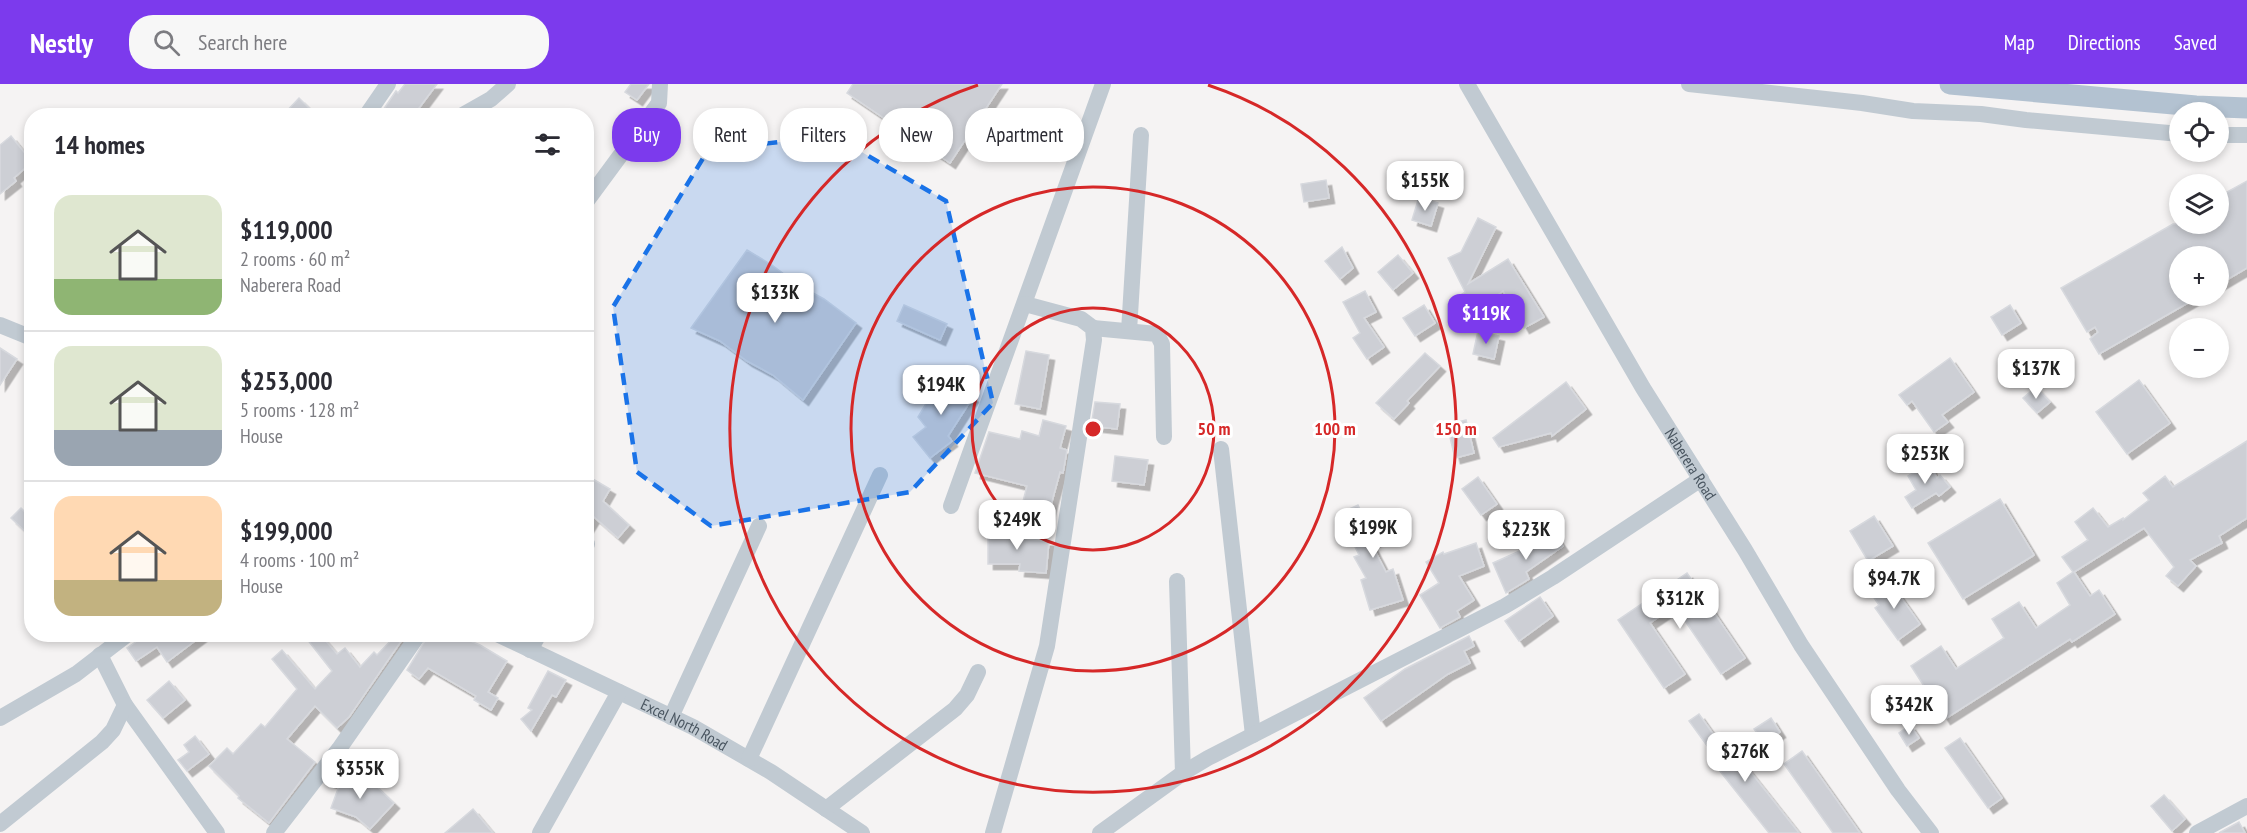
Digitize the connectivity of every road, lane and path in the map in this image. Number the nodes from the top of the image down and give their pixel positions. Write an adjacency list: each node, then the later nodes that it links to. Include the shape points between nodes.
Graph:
1 (388, 84): 8 (street)
2 (508, 84): 9 (street)
3 (660, 84): 15 (street, via 659,103)
4 (1103, 84): 16 (street)
5 (1467, 84): 24 (street, Naberera Road, via 1643,388)
6 (1689, 84): 11 (street, via 1913,111)
7 (1950, 84): 10 (main road)
8 (372, 108)
9 (475, 108)
10 (2247, 108)
11 (2169, 133)
12 (1141, 135): 19 (street)
13 (2229, 135): 14 (street)
14 (2247, 135)
15 (594, 191)
16 (1025, 304): 18 (street, via 1081,319); 25 (street)
17 (0, 325): 20 (street)
18 (1092, 328): 19 (street); 49 (street, via 1094,340 1047,646)
19 (1129, 331): 21 (street, via 1157,334 1162,344)
20 (24, 335)
21 (1164, 437)
22 (1221, 449): 39 (street)
23 (880, 476): 40 (street)
24 (1701, 479): 39 (street, via 1505,606); 51 (street, Naberera Road, via 1801,645)
25 (951, 506)
26 (759, 526): 37 (street)
27 (1177, 581): 41 (street)
28 (117, 642): 33 (street)
29 (413, 642): 47 (street)
30 (514, 642): 32 (street, Excel North Road)
31 (534, 642): 32 (street)
32 (530, 650): 35 (street, Excel North Road)
33 (100, 655): 36 (street); 38 (street, via 76,674)
34 (978, 672): 43 (street, via 955,709)
35 (619, 692): 37 (street, Excel North Road); 48 (street)
36 (125, 705): 44 (street, via 113,730 102,742); 46 (street)
37 (671, 717): 40 (street, Excel North Road)
38 (0, 718)
39 (1253, 735): 41 (street)
40 (749, 759): 43 (street, Excel North Road)
41 (1183, 773): 50 (street)
42 (2247, 806): 52 (street)
43 (826, 809): 45 (street, Excel North Road)
44 (0, 824)
45 (852, 830)
46 (217, 833)
47 (274, 833)
48 (540, 833)
49 (993, 833)
50 (1100, 833)
51 (1930, 833)
52 (2197, 833)

